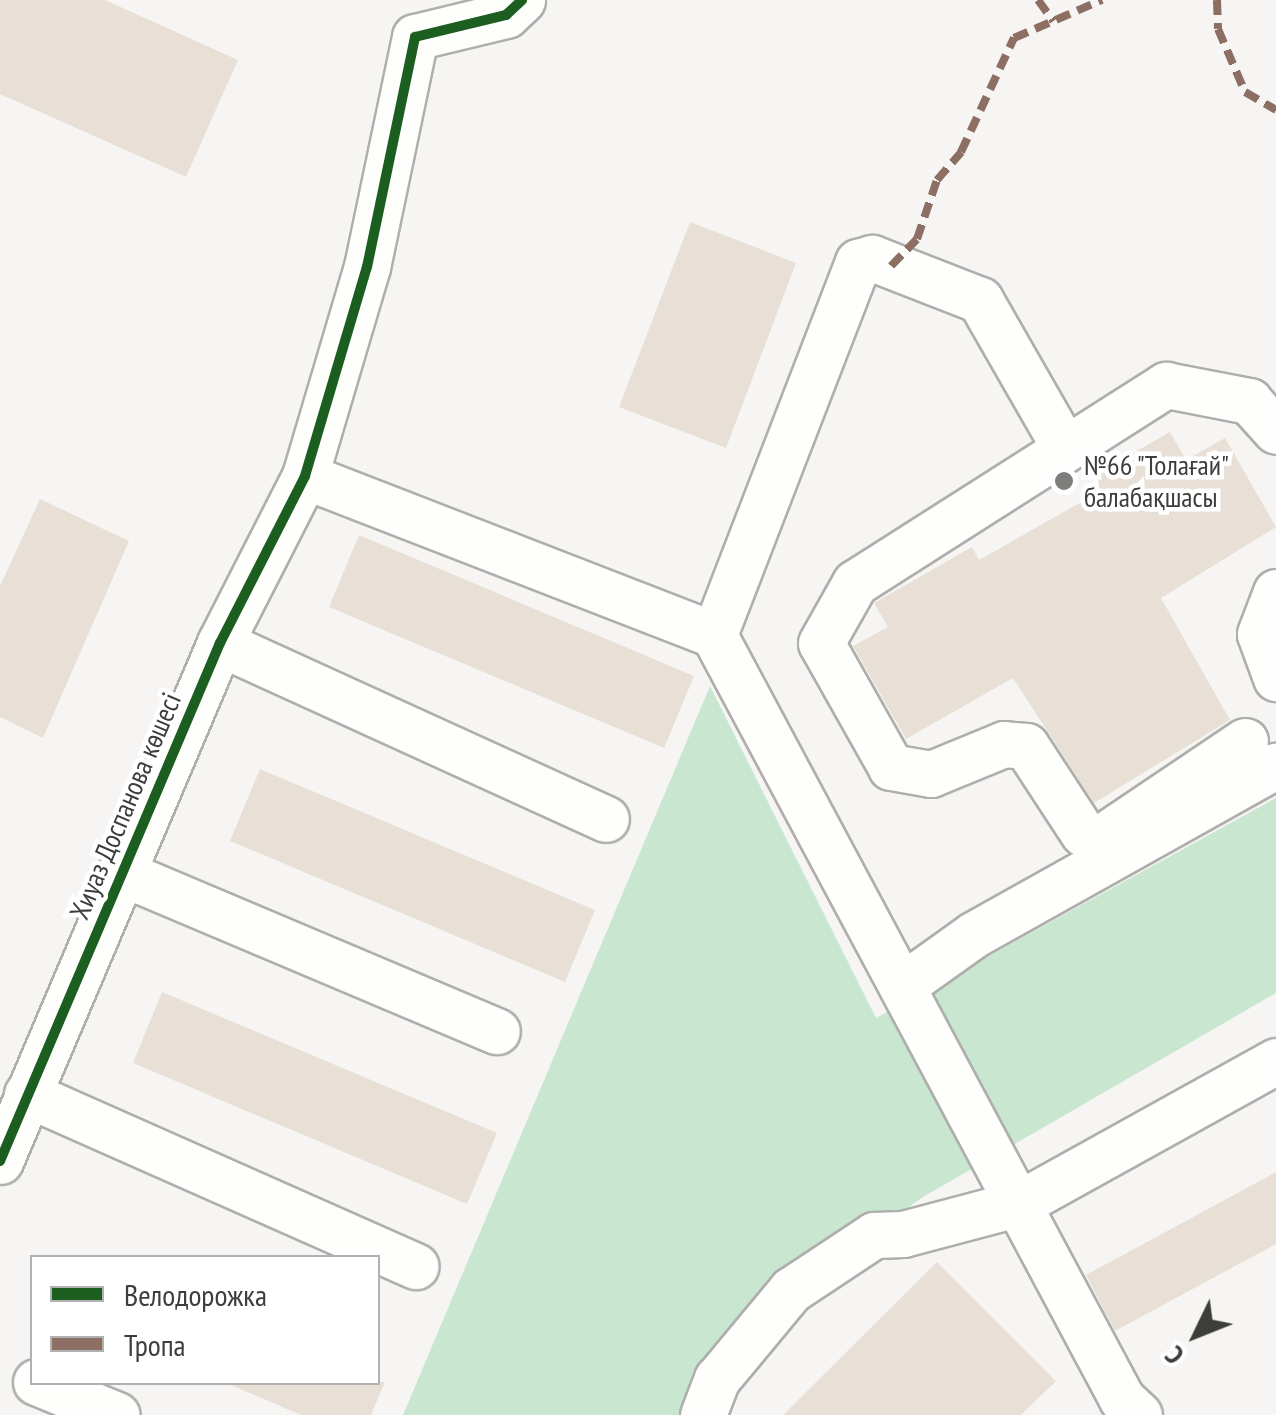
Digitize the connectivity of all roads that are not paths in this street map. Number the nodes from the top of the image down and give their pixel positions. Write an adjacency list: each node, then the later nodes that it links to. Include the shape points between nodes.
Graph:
1 (522, 0): 4 (street, Хиуаз Доспанова көшесі, via 506,15 415,38 367,267)
2 (1276, 431): 3 (street, via 1248,401 1166,385)
3 (1063, 446): 6 (street, via 980,300 872,258 858,262); 9 (street, via 854,583 829,620 821,643 891,767 931,774 1004,744 1026,746 1083,833 1096,841)
4 (305, 476): 6 (street); 7 (street, Хиуаз Доспанова көшесі)
5 (1276, 592): 8 (street, via 1260,634)
6 (714, 636): 12 (street)
7 (220, 644): 10 (street); 11 (street, Хиуаз Доспанова көшесі)
8 (1276, 678)
9 (1260, 754): 12 (street)
10 (606, 818)
11 (120, 872): 13 (street); 15 (street, Хиуаз Доспанова көшесі)
12 (902, 985): 17 (street)
13 (497, 1031)
14 (1276, 1060): 17 (street)
15 (27, 1094): 16 (street, Хиуаз Доспанова көшесі); 18 (street)
16 (0, 1161)
17 (1020, 1203): 23 (street, via 904,1234 874,1235 791,1290 717,1379); 24 (street, via 1122,1399)
18 (416, 1266)
19 (0, 1368): 20 (street)
20 (30, 1380)
21 (42, 1385): 22 (street)
22 (117, 1415)
23 (703, 1415)
24 (1139, 1415)

